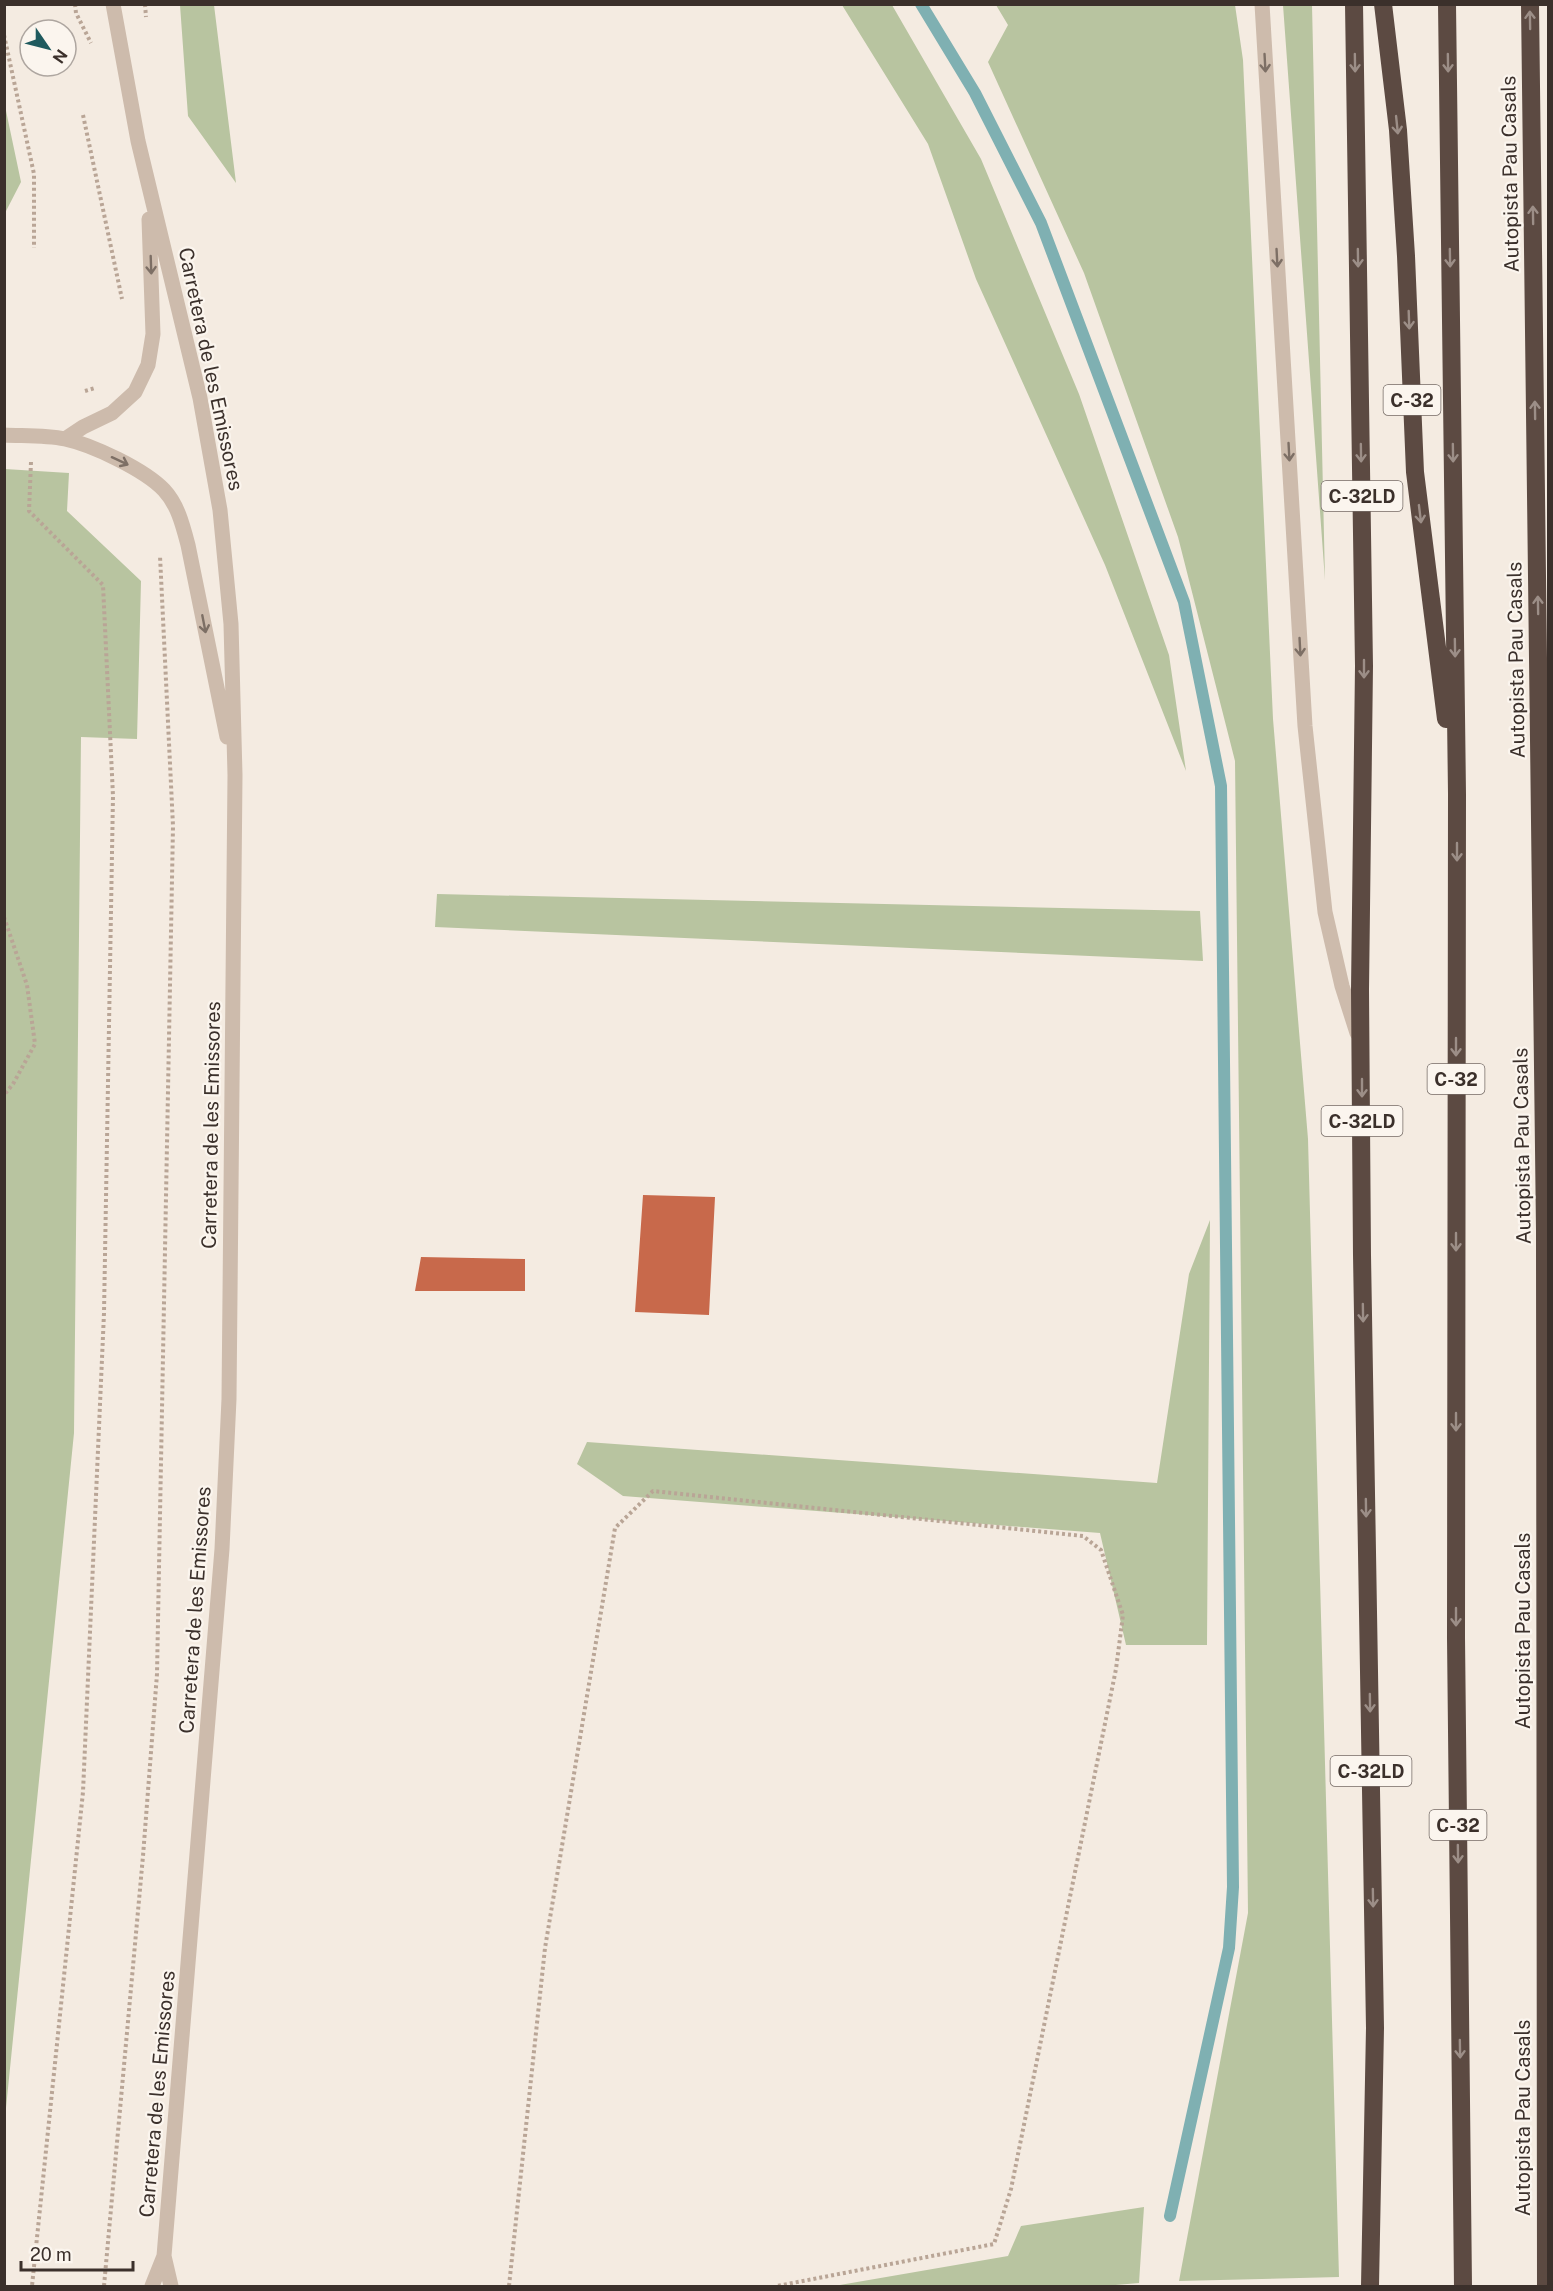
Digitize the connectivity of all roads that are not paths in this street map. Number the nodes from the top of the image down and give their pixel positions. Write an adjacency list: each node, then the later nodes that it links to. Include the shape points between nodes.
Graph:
1 (113, 4): 7 (street, Carretera de les Emissores)
2 (1262, 4): 12 (street, one-way to 12, via 1305,726 1325,912 1342,986)
3 (1354, 4): 12 (highway, C-32LD, one-way to 12, via 1364,666)
4 (1383, 4): 11 (highway, C-32, one-way to 11, via 1398,130 1415,472)
5 (1448, 4): 11 (highway, C-32, one-way to 11)
6 (1530, 4): 13 (highway, Autopista Pau Casals, one-way to 6)
7 (148, 186): 9 (street, one-way to 9, via 153,333 148,365 135,392 112,413); 10 (street, Carretera de les Emissores, via 200,398 220,510 231,624)
8 (4, 435): 9 (street)
9 (65, 440): 10 (street, one-way to 10, via 145,473 165,491 180,516)
10 (235, 775): 14 (street, Carretera de les Emissores, via 228,1411 220,1573)
11 (1457, 794): 18 (highway, C-32, one-way to 18, via 1455,1638)
12 (1362, 1047): 17 (highway, C-32LD, one-way to 17, via 1375,2028)
13 (1547, 1224): 19 (highway, Autopista Pau Casals)
14 (164, 2256): 15 (street, Carretera de les Emissores); 16 (street, Carretera de les Emissores)
15 (152, 2286)
16 (171, 2286)
17 (1370, 2286)
18 (1463, 2286)
19 (1546, 2286)

